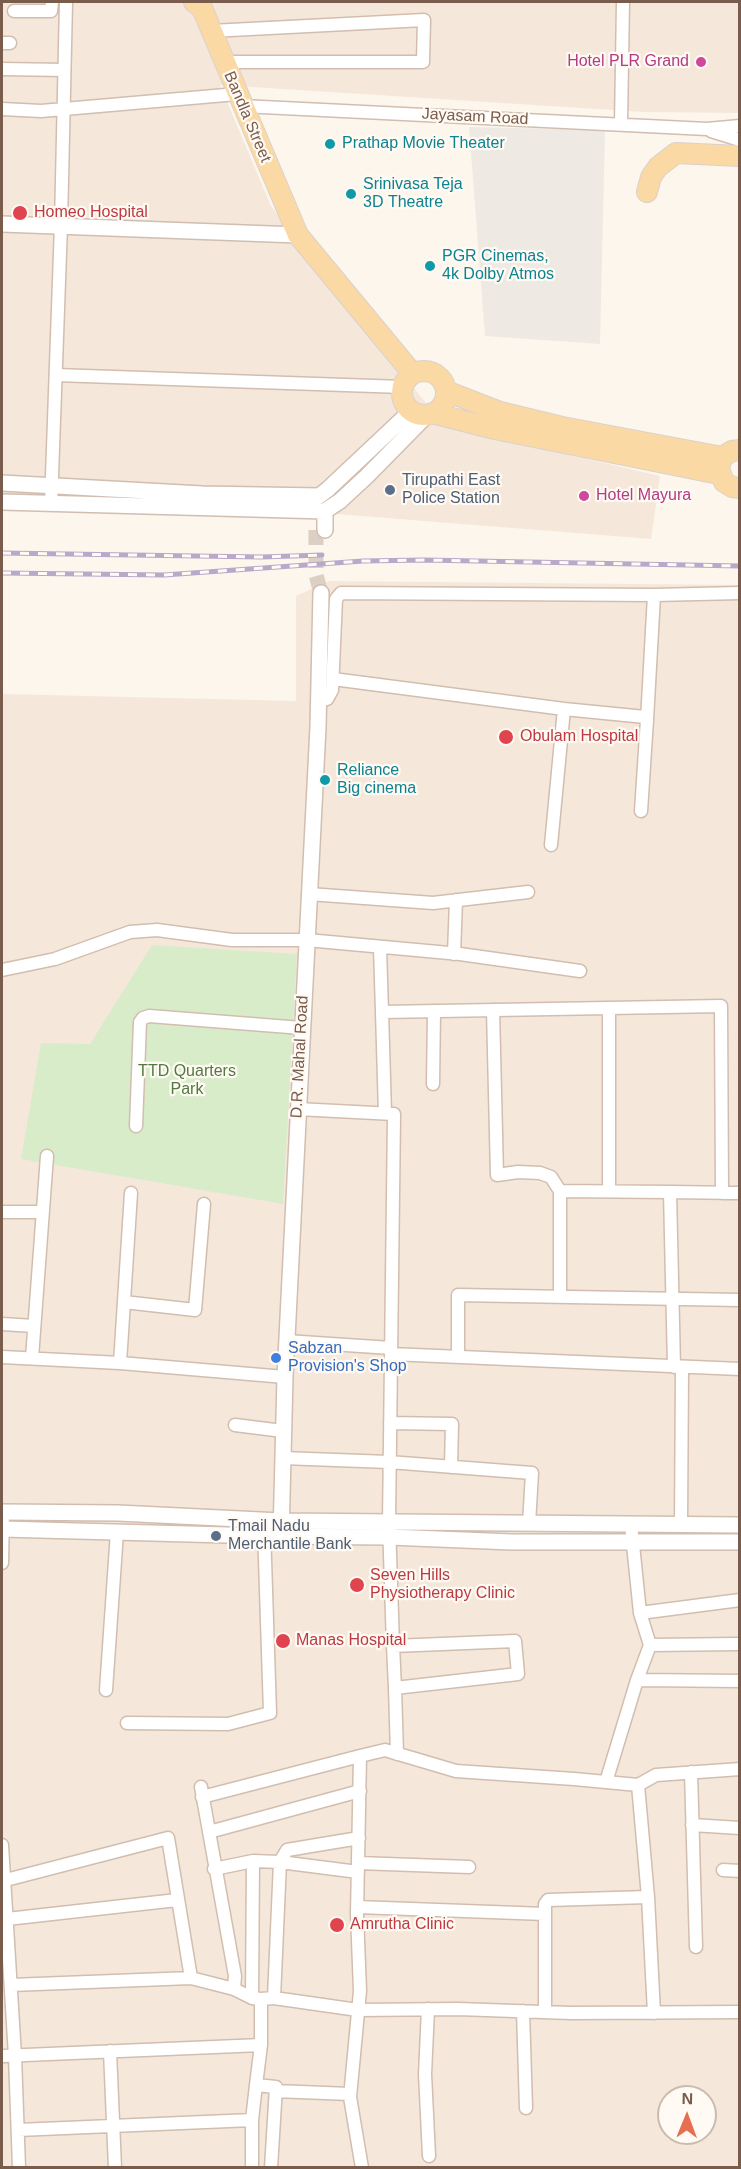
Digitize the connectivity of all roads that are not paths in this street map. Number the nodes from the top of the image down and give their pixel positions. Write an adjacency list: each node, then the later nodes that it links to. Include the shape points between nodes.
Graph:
1 (51, 2): 5 (street, via 51,11)
2 (66, 2): 9 (street)
3 (623, 2): 13 (street)
4 (201, 4): 6 (main road, Bandla Street)
5 (14, 11)
6 (211, 31): 7 (main road, Bandla Street); 7 (street, via 424,20 423,62)
7 (224, 62): 10 (main road, Bandla Street)
8 (2, 69): 9 (street)
9 (64, 70): 12 (street)
10 (240, 100): 12 (street, Jayasam Road); 13 (street, Jayasam Road); 21 (main road, Bandla Street)
11 (2, 108): 12 (street, Jayasam Road)
12 (63, 109): 20 (street)
13 (621, 124): 15 (street, Jayasam Road)
14 (740, 126): 15 (street, Jayasam Road)
15 (707, 129): 16 (street, Jayasam Road)
16 (740, 140)
17 (740, 156): 18 (main road, via 676,153 658,167)
18 (647, 192)
19 (2, 224): 20 (street)
20 (61, 225): 21 (street); 22 (street)
21 (298, 234): 23 (main road, Bandla Street)
22 (56, 375): 23 (street); 28 (street)
23 (408, 380): 24 (main road, via 424,371 434,374); 25 (main road, via 404,402)
24 (446, 392): 25 (main road, via 441,407); 26 (main road, via 500,412 562,428)
25 (423, 413): 26 (main road, via 495,429); 28 (street, via 319,496); 32 (street, via 367,476 340,501)
26 (727, 460): 29 (main road, via 728,486)
27 (2, 483): 28 (street)
28 (52, 486): 31 (street)
29 (740, 488)
30 (2, 502): 31 (street)
31 (51, 504): 32 (street)
32 (320, 512): 33 (street)
33 (321, 530)
34 (321, 593): 38 (street, D.R. Mahal Road)
35 (740, 593): 36 (street)
36 (654, 595): 37 (street, via 341,593 336,598); 40 (street)
37 (333, 679): 38 (street, via 327,699); 39 (street)
38 (319, 701): 44 (street, D.R. Mahal Road)
39 (564, 709): 40 (street, via 642,716); 42 (street)
40 (647, 720): 41 (street)
41 (640, 811)
42 (551, 845)
43 (528, 892): 45 (street)
44 (309, 894): 45 (street, via 433,903); 46 (street, D.R. Mahal Road)
45 (456, 900): 48 (street)
46 (307, 940): 47 (street); 49 (street, via 245,941 143,930 55,959); 55 (street, D.R. Mahal Road)
47 (380, 947): 48 (street); 54 (street)
48 (454, 954): 50 (street)
49 (2, 970)
50 (580, 971)
51 (609, 1008): 52 (street); 62 (street); 65 (street, via 721,1006)
52 (493, 1010): 53 (street); 61 (street, via 497,1176 540,1173 551,1177)
53 (434, 1011): 54 (street); 56 (street)
54 (382, 1012): 58 (street)
55 (302, 1028): 57 (street, D.R. Mahal Road); 59 (street, via 143,1018)
56 (433, 1084)
57 (297, 1108): 58 (street); 76 (street, D.R. Mahal Road)
58 (385, 1113): 77 (street, via 394,1114)
59 (136, 1126)
60 (47, 1156): 69 (street)
61 (560, 1191): 62 (street); 70 (street)
62 (609, 1191): 63 (street)
63 (670, 1192): 65 (street); 71 (street)
64 (131, 1193): 73 (street)
65 (722, 1193): 66 (street)
66 (740, 1193)
67 (204, 1204): 73 (street, via 195,1310)
68 (2, 1212): 69 (street)
69 (43, 1212): 75 (street)
70 (560, 1297): 71 (street); 79 (street, via 458,1295)
71 (671, 1299): 72 (street); 82 (street)
72 (740, 1300)
73 (124, 1302): 81 (street)
74 (2, 1324): 75 (street)
75 (34, 1326): 80 (street)
76 (286, 1341): 77 (street); 84 (street, D.R. Mahal Road)
77 (391, 1351): 79 (street); 85 (street)
78 (2, 1357): 80 (street)
79 (458, 1357): 82 (street)
80 (32, 1358): 81 (street)
81 (120, 1363): 84 (street)
82 (678, 1367): 83 (street); 94 (street)
83 (740, 1369)
84 (285, 1377): 87 (street, D.R. Mahal Road)
85 (390, 1423): 89 (street); 90 (street, via 452,1424)
86 (235, 1425): 87 (street)
87 (283, 1431): 88 (street, D.R. Mahal Road)
88 (282, 1458): 89 (street); 98 (street, D.R. Mahal Road)
89 (389, 1462): 90 (street); 99 (street)
90 (451, 1467): 92 (street, via 532,1473)
91 (2, 1512): 96 (street, via 118,1513); 97 (street)
92 (529, 1524): 93 (street); 99 (street)
93 (631, 1525): 94 (street); 101 (street)
94 (681, 1525): 95 (street)
95 (740, 1525)
96 (264, 1528): 98 (street); 100 (street); 113 (street, via 270,1713 228,1724)
97 (2, 1529): 100 (street); 103 (street)
98 (281, 1529): 99 (street)
99 (389, 1530): 101 (street, via 512,1542); 107 (street)
100 (117, 1532): 112 (street)
101 (633, 1542): 102 (street); 105 (street)
102 (740, 1542)
103 (2, 1563)
104 (740, 1600): 105 (street)
105 (640, 1613): 108 (street)
106 (738, 1644): 108 (street)
107 (393, 1646): 111 (street); 111 (street, via 515,1641 518,1674)
108 (650, 1646): 109 (street)
109 (637, 1680): 110 (street); 118 (street)
110 (740, 1681)
111 (395, 1688): 114 (street)
112 (106, 1690)
113 (127, 1723)
114 (397, 1754): 115 (street, via 386,1750); 118 (street, via 456,1771)
115 (360, 1756): 120 (street); 123 (street, via 201,1792)
116 (740, 1769): 117 (street)
117 (691, 1772): 119 (street, via 656,1775); 121 (street)
118 (606, 1782): 119 (street)
119 (638, 1785): 134 (street)
120 (360, 1791): 123 (street); 124 (street)
121 (692, 1825): 122 (street); 139 (street)
122 (740, 1828)
123 (209, 1832): 130 (street)
124 (359, 1838): 127 (street, via 287,1850); 129 (street)
125 (2, 1845): 133 (street)
126 (253, 1861): 127 (street); 130 (street); 144 (street)
127 (280, 1862): 129 (street); 143 (street)
128 (469, 1867): 129 (street)
129 (358, 1868): 136 (street)
130 (214, 1869): 142 (street, via 235,1976)
131 (723, 1870): 132 (street)
132 (740, 1870)
133 (3, 1880): 135 (street, via 168,1838); 138 (street)
134 (648, 1896): 137 (street, via 548,1900 544,1904); 150 (street)
135 (177, 1900): 138 (street); 140 (street)
136 (357, 1907): 137 (street); 146 (street)
137 (545, 1914): 148 (street)
138 (7, 1919): 141 (street)
139 (696, 1947)
140 (191, 1978): 141 (street); 142 (street)
141 (11, 1985): 154 (street)
142 (234, 1989): 144 (street)
143 (274, 1998): 144 (street); 146 (street)
144 (256, 1999): 151 (street)
145 (428, 2009): 146 (street); 147 (street); 162 (street, via 425,2074)
146 (358, 2010): 157 (street)
147 (523, 2012): 148 (street); 158 (street)
148 (545, 2012): 150 (street)
149 (740, 2012): 150 (street)
150 (654, 2013)
151 (261, 2045): 152 (street); 155 (street)
152 (110, 2051): 154 (street); 160 (street)
153 (2, 2056): 154 (street)
154 (15, 2056): 161 (street)
155 (256, 2085): 156 (street, via 276,2087); 159 (street)
156 (275, 2091): 157 (street); 166 (street)
157 (350, 2094): 167 (street)
158 (526, 2108)
159 (252, 2120): 160 (street); 165 (street)
160 (113, 2126): 161 (street); 164 (street)
161 (18, 2130): 163 (street)
162 (429, 2156)
163 (19, 2168)
164 (115, 2168)
165 (252, 2168)
166 (271, 2168)
167 (362, 2168)

